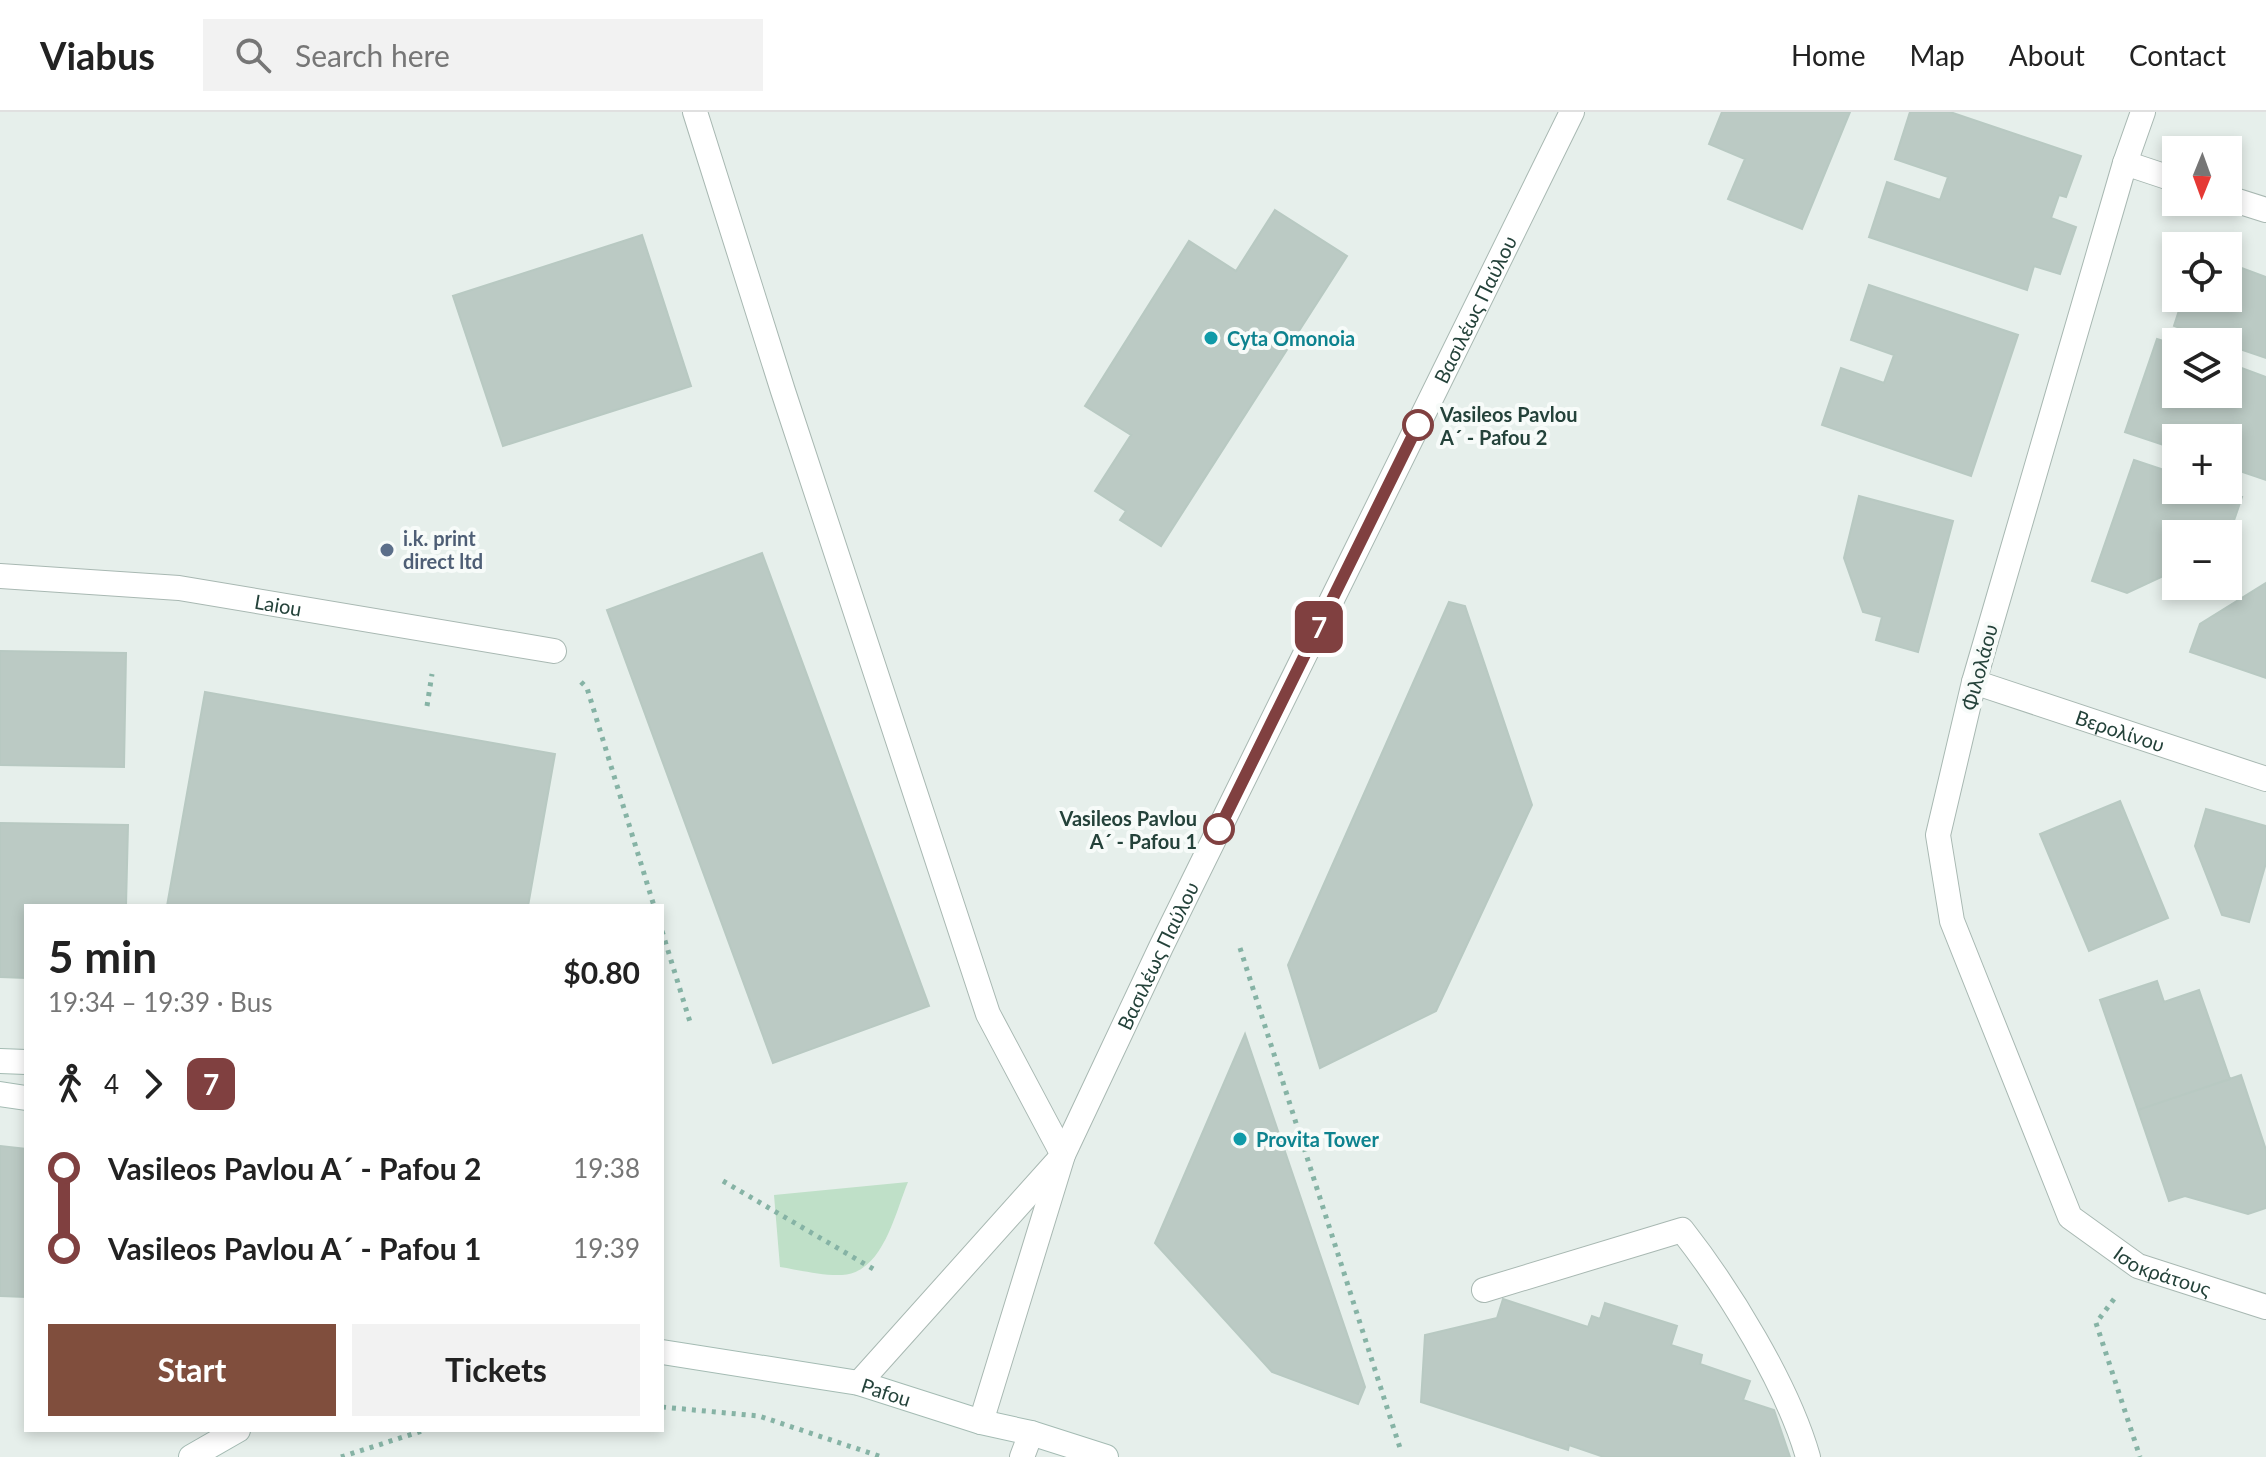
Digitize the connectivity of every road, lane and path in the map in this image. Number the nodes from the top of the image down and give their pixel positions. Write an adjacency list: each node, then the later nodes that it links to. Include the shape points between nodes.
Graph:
1 (695, 112): 20 (street, via 988,1014)
2 (1572, 112): 20 (street, Βασιλέως Παύλου)
3 (2143, 112): 4 (street, Φιλολάου)
4 (2125, 163): 5 (street); 10 (street, Φιλολάου)
5 (2162, 175)
6 (2242, 202): 7 (street)
7 (2266, 210)
8 (0, 576): 9 (street, Laiou, via 179,588)
9 (554, 651): 12 (path, via 587,688)
10 (1974, 682): 11 (street, Βερολίνου); 22 (street, Φιλολάου, via 1938,835 1952,921)
11 (2266, 779)
12 (653, 904)
13 (664, 938): 15 (path)
14 (1240, 948): 34 (path)
15 (690, 1022)
16 (0, 1061): 17 (street)
17 (24, 1062)
18 (0, 1094): 19 (street)
19 (24, 1098)
20 (1063, 1155): 28 (street, Βασιλέως Παύλου); 30 (street, Βασιλέως Παύλου)
21 (723, 1181): 24 (path)
22 (2070, 1217): 23 (street, Ισοκράτους)
23 (2138, 1266): 26 (street, Ισοκράτους); 41 (path, via 2096,1323)
24 (875, 1270)
25 (1484, 1290): 40 (street, via 1682,1230 1712,1268 1773,1372)
26 (2266, 1307)
27 (664, 1352): 28 (street, Pafou)
28 (859, 1383): 30 (street, Pafou)
29 (664, 1407): 37 (path, via 759,1416)
30 (981, 1422): 33 (street, Pafou)
31 (235, 1432): 35 (street)
32 (419, 1432): 36 (path)
33 (1031, 1433): 38 (street); 39 (street, Pafou)
34 (1400, 1448)
35 (191, 1457)
36 (341, 1457)
37 (882, 1457)
38 (1022, 1457)
39 (1106, 1457)
40 (1808, 1457)
41 (2140, 1457)

